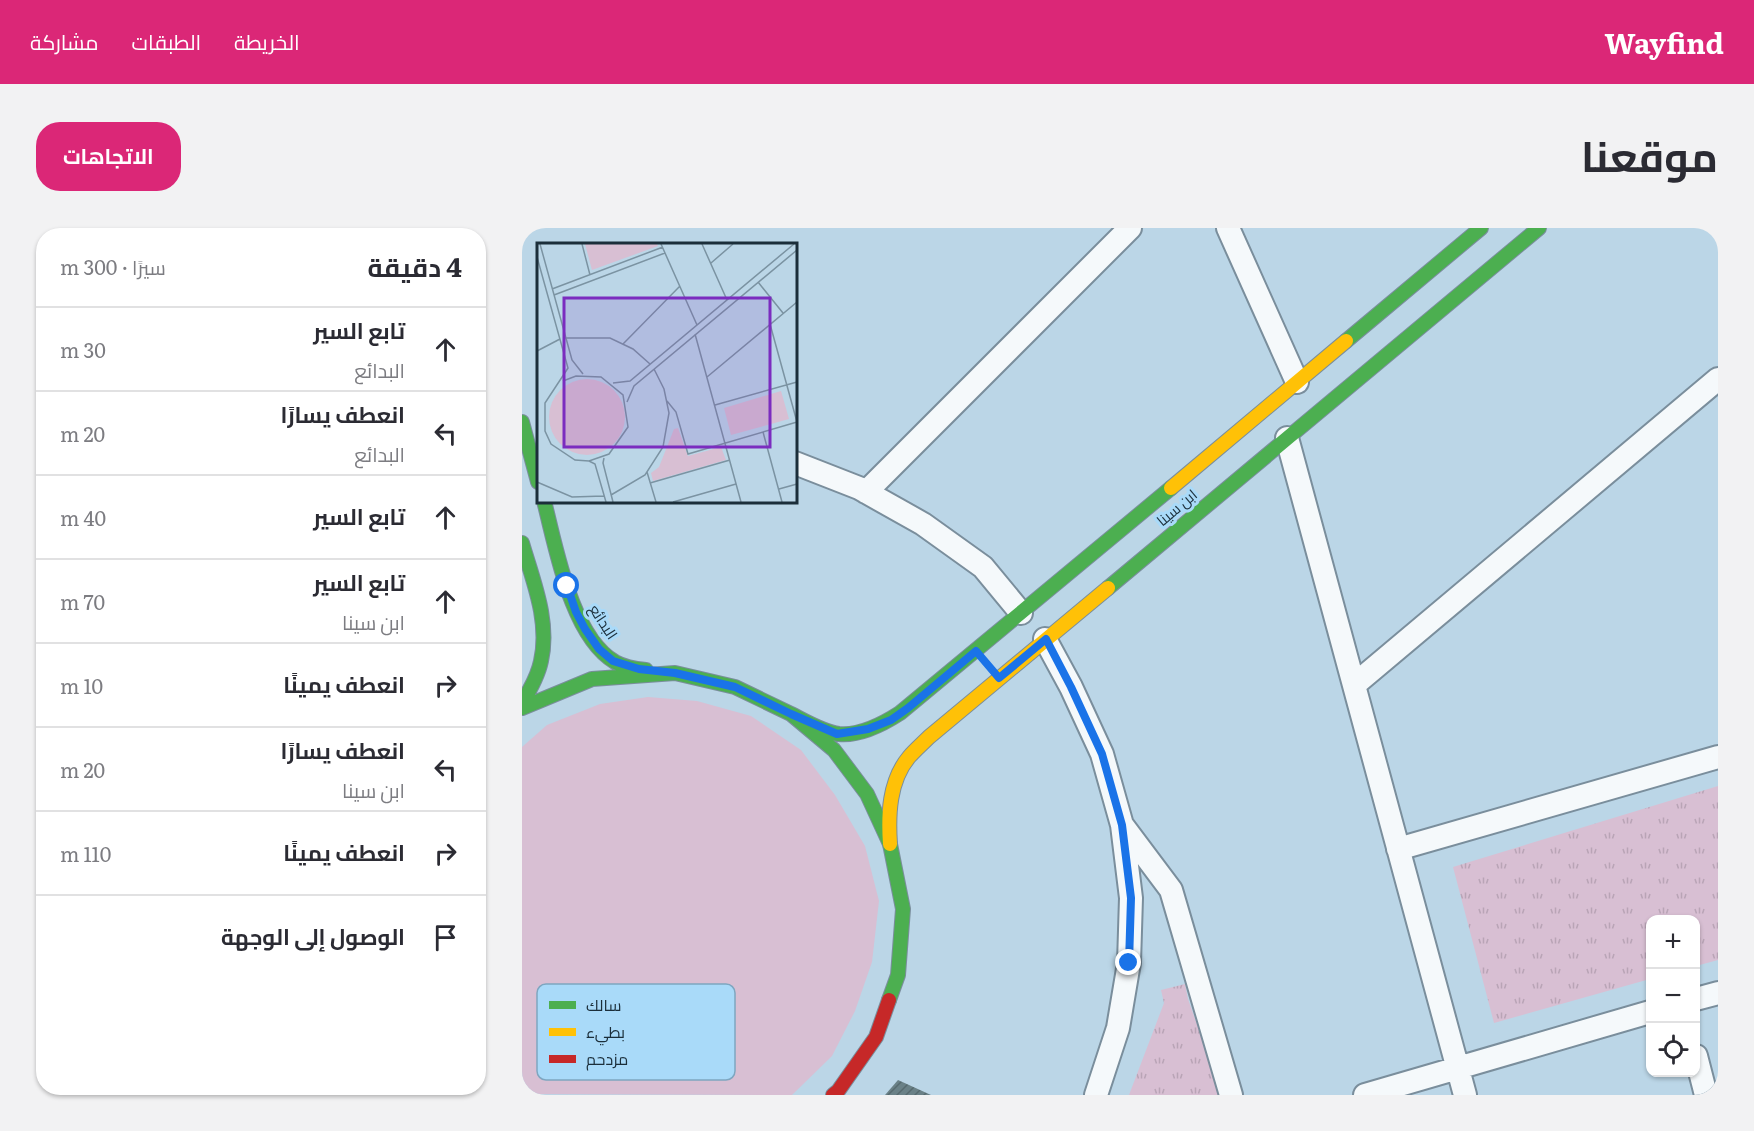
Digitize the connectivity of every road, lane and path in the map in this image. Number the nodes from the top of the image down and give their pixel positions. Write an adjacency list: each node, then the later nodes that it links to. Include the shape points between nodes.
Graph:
1 (1130, 228): 12 (street)
2 (1228, 228): 6 (street)
3 (1539, 228): 8 (street, ابن سينا)
4 (1472, 231): 6 (street, ابن سينا)
5 (1718, 380): 19 (street)
6 (1297, 382): 15 (street, ابن سينا)
7 (522, 422): 9 (street)
8 (1287, 438): 16 (street, ابن سينا); 19 (street)
9 (535, 456): 11 (street)
10 (796, 463): 12 (street)
11 (537, 473)
12 (866, 492): 15 (street, via 923,524 983,567)
13 (544, 502): 18 (street, البدائع, via 576,612 599,649 613,661)
14 (522, 543): 20 (street, via 545,637 536,681)
15 (1021, 613): 17 (street, ابن سينا)
16 (1046, 639): 17 (street, ابن سينا); 24 (street, via 1102,754)
17 (987, 665): 22 (street, ابن سينا, via 868,729 837,734); 25 (street, ابن سينا, via 906,761 893,788)
18 (675, 673): 21 (street, via 592,679); 22 (street, via 735,687)
19 (1354, 685): 26 (street)
20 (522, 703)
21 (522, 708)
22 (791, 714): 25 (street, via 834,750 854,776 867,794)
23 (1718, 758): 26 (street)
24 (1122, 825): 33 (street, via 1131,898 1129,963 1118,1028); 34 (street, via 1171,891)
25 (890, 844): 32 (street, via 903,909 898,975 876,1037)
26 (1398, 849): 30 (street)
27 (1718, 993): 28 (street)
28 (1700, 998)
29 (1646, 1013): 30 (street)
30 (1458, 1068): 35 (street); 36 (street)
31 (1700, 1074): 37 (street)
32 (833, 1095)
33 (1096, 1095)
34 (1231, 1095)
35 (1365, 1095)
36 (1465, 1095)
37 (1706, 1095)

